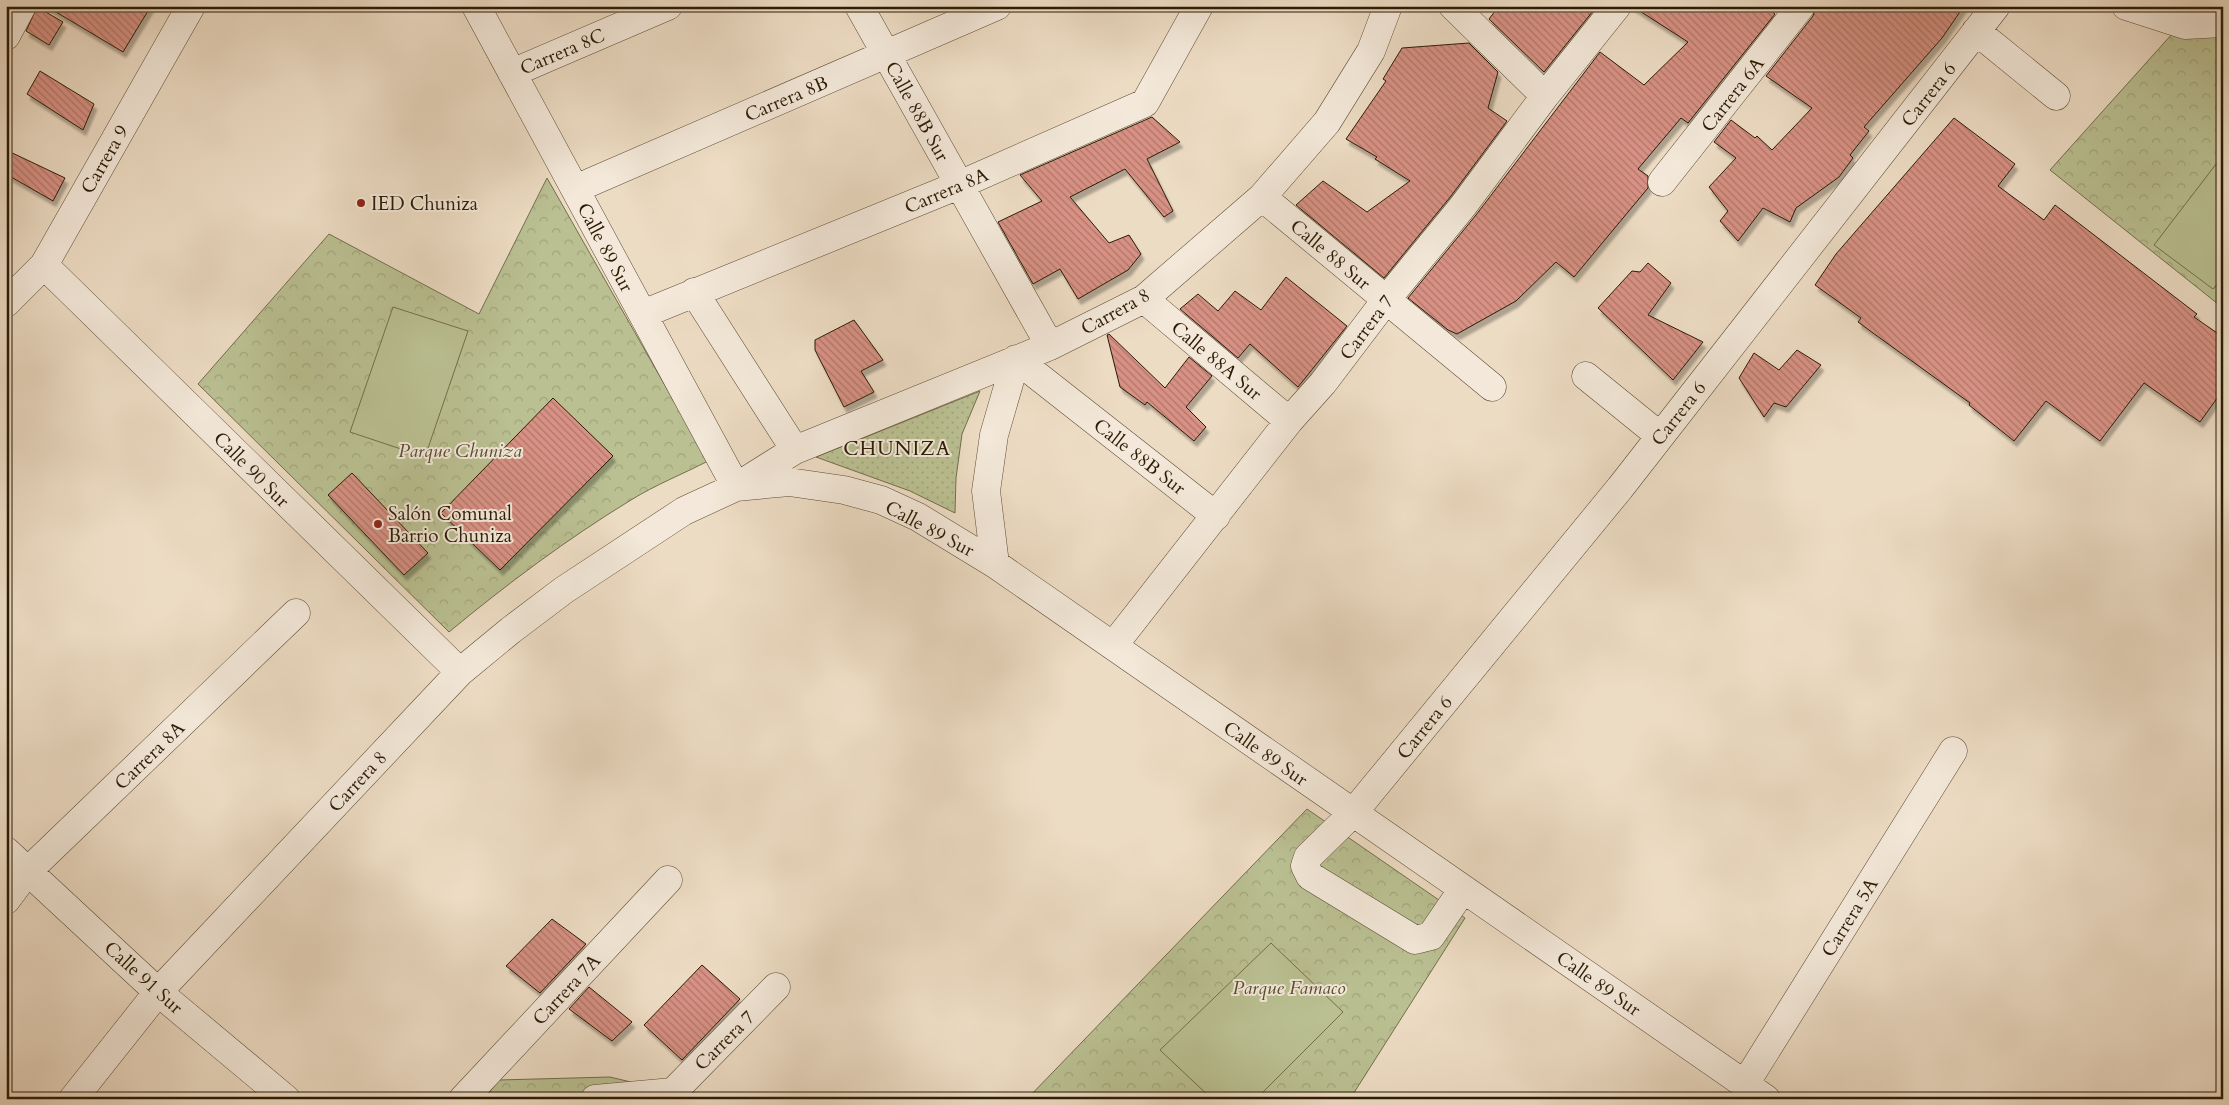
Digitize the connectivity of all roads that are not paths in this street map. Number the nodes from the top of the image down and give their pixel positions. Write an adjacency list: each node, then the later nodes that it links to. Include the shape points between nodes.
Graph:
1 (22, 6): 16 (street)
2 (191, 6): 25 (street, Carrera 9)
3 (476, 6): 18 (street, Calle 89 Sur)
4 (668, 6): 18 (street, Carrera 8C)
5 (859, 6): 17 (street, Calle 88B Sur)
6 (997, 6): 17 (street, Carrera 8B)
7 (1199, 6): 22 (street, Carrera 8A, via 1145,103)
8 (1388, 6): 24 (street, Carrera 8, via 1371,51 1327,122)
9 (1454, 6): 19 (street)
10 (1617, 6): 19 (street, Carrera 7)
11 (1801, 6): 21 (street, Carrera 6A)
12 (1996, 6): 15 (street, Carrera 6)
13 (2126, 6): 14 (street, via 2185,25)
14 (2223, 23)
15 (1976, 31): 20 (street); 36 (street, Carrera 6)
16 (6, 36)
17 (886, 54): 22 (street, Calle 88B Sur); 23 (street, Carrera 8B)
18 (512, 73): 23 (street, Calle 89 Sur)
19 (1545, 96): 28 (street, Carrera 7, via 1463,206)
20 (2056, 96)
21 (1662, 182)
22 (959, 185): 26 (street, Carrera 8A); 31 (street, Calle 88B Sur)
23 (575, 189): 30 (street, Calle 89 Sur)
24 (1262, 197): 27 (street, Carrera 8); 28 (street, Calle 88 Sur)
25 (44, 265): 29 (street, Carrera 9); 44 (street, Calle 90 Sur)
26 (694, 292): 30 (street, Carrera 8A); 37 (street)
27 (1144, 298): 31 (street, Carrera 8); 35 (street, Calle 88A Sur)
28 (1386, 300): 34 (street, Calle 88 Sur); 35 (street, Carrera 7, via 1323,383)
29 (6, 303)
30 (643, 314): 38 (street, Calle 89 Sur)
31 (1050, 346): 32 (street, Carrera 8)
32 (1016, 359): 37 (street, Carrera 8); 40 (street, Calle 88B Sur); 41 (street, via 994,435 986,491)
33 (1586, 376): 36 (street)
34 (1492, 387)
35 (1289, 421): 40 (street, Carrera 7)
36 (1660, 436): 46 (street, Carrera 6)
37 (795, 450): 38 (street, Carrera 8)
38 (736, 487): 39 (street, Calle 89 Sur); 41 (street, Calle 89 Sur, via 789,482 844,490 881,500 918,517)
39 (684, 510): 44 (street, Carrera 8, via 564,590)
40 (1216, 516): 43 (street, Carrera 7)
41 (995, 564): 43 (street, Calle 89 Sur)
42 (296, 614): 48 (street, Carrera 8A)
43 (1114, 646): 46 (street, Calle 89 Sur)
44 (460, 672): 53 (street, Carrera 8)
45 (1953, 751): 54 (street, Carrera 5A)
46 (1354, 813): 50 (street, Calle 89 Sur); 50 (street, Carrera 6, via 1308,857 1305,866 1310,876 1415,940 1431,936)
47 (6, 851): 48 (street, Calle 91 Sur)
48 (27, 872): 51 (street, Carrera 8A); 53 (street, Calle 91 Sur)
49 (668, 880): 57 (street, Carrera 7A)
50 (1463, 889): 54 (street, Calle 89 Sur)
51 (6, 900)
52 (776, 987): 58 (street, Carrera 7, via 672,1092)
53 (158, 992): 55 (street, Carrera 8); 56 (street, Calle 91 Sur)
54 (1744, 1084): 59 (street, Calle 89 Sur)
55 (73, 1099)
56 (286, 1099)
57 (464, 1099)
58 (595, 1099)
59 (1766, 1099)

